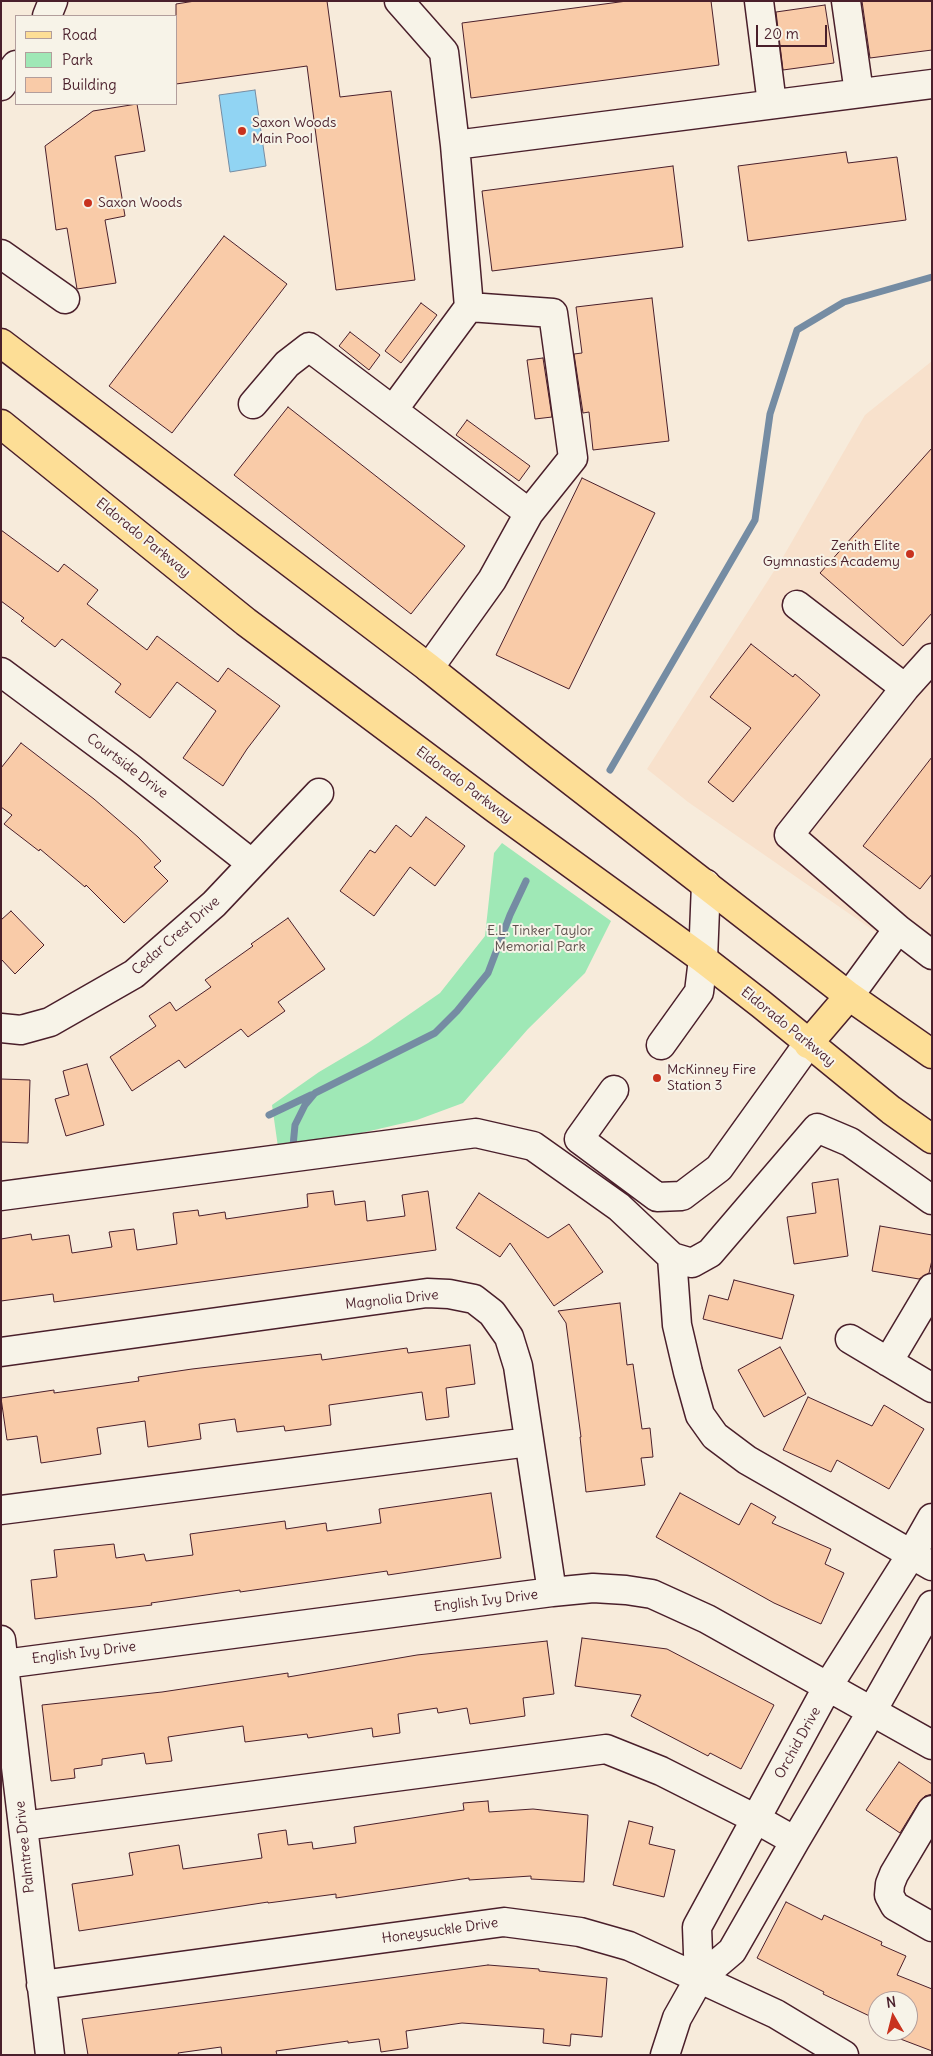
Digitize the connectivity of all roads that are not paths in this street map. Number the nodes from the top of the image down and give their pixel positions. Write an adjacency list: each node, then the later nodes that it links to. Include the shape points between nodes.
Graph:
1 (53, 1): 5 (street)
2 (399, 1): 11 (street, via 444,52)
3 (759, 1): 10 (street)
4 (846, 1): 9 (street)
5 (47, 15)
6 (15, 66): 8 (street)
7 (932, 84): 9 (street)
8 (1, 86)
9 (859, 93): 10 (street)
10 (772, 104): 11 (street)
11 (455, 145): 14 (street)
12 (1, 254): 13 (street)
13 (65, 299)
14 (469, 307): 17 (street); 19 (street, via 553,313 573,458)
15 (1, 343): 22 (main road)
16 (253, 404): 17 (street, via 287,364 309,347)
17 (393, 410): 19 (street)
18 (1, 424): 30 (main road, Eldorado Parkway, via 246,622)
19 (529, 513): 22 (street, via 492,580)
20 (797, 606): 24 (street)
21 (932, 658): 24 (street)
22 (429, 668): 27 (main road)
23 (1, 672): 26 (street, Courtside Drive)
24 (905, 688): 28 (street, via 789,835)
25 (319, 793): 26 (street, Cedar Crest Drive)
26 (251, 863): 32 (street, Cedar Crest Drive, via 214,904 134,974 50,1022 21,1030)
27 (706, 884): 30 (street); 31 (main road)
28 (898, 929): 29 (street); 31 (street)
29 (932, 955)
30 (702, 959): 33 (main road, Eldorado Parkway); 34 (street, via 699,992)
31 (848, 996): 33 (main road); 35 (main road)
32 (1, 1028)
33 (808, 1044): 36 (street, via 720,1168 682,1196 657,1197 579,1140); 37 (main road, Eldorado Parkway)
34 (661, 1045)
35 (932, 1054)
36 (614, 1090)
37 (932, 1139)
38 (1, 1196): 40 (street, via 476,1132 533,1146 620,1207)
39 (932, 1200): 40 (street, via 850,1142 816,1128 710,1253 692,1263)
40 (672, 1257): 49 (street, via 677,1325 688,1372 700,1415 715,1436 747,1460)
41 (932, 1288): 44 (street)
42 (850, 1339): 44 (street)
43 (1, 1352): 46 (street, Magnolia Drive, via 426,1293 449,1294 474,1299 492,1313 509,1337 518,1366)
44 (888, 1362): 45 (street)
45 (932, 1388)
46 (529, 1442): 47 (street); 50 (street, Magnolia Drive)
47 (1, 1510)
48 (932, 1518): 49 (street, Orchid Drive)
49 (921, 1561): 53 (street, Orchid Drive)
50 (552, 1592): 52 (street, English Ivy Drive); 53 (street, English Ivy Drive, via 593,1588 652,1594 707,1619)
51 (932, 1605): 54 (street)
52 (3, 1652): 58 (street, Palmtree Drive)
53 (828, 1686): 54 (street, English Ivy Drive); 57 (street, Orchid Drive)
54 (872, 1712): 55 (street, English Ivy Drive); 59 (street)
55 (932, 1745)
56 (932, 1810): 60 (street, via 894,1874 889,1895 895,1906)
57 (756, 1819): 58 (street, via 661,1771 606,1749); 59 (street); 61 (street, Orchid Drive, via 697,1927)
58 (23, 1826): 62 (street, Palmtree Drive)
59 (795, 1841): 61 (street, via 732,1951)
60 (932, 1927)
61 (699, 1978): 62 (street, Honeysuckle Drive, via 629,1946 580,1932 504,1922); 63 (street, Honeysuckle Drive, via 776,2014); 65 (street, via 677,2018)
62 (41, 1985): 64 (street, Palmtree Drive)
63 (840, 2054)
64 (50, 2055)
65 (665, 2055)

